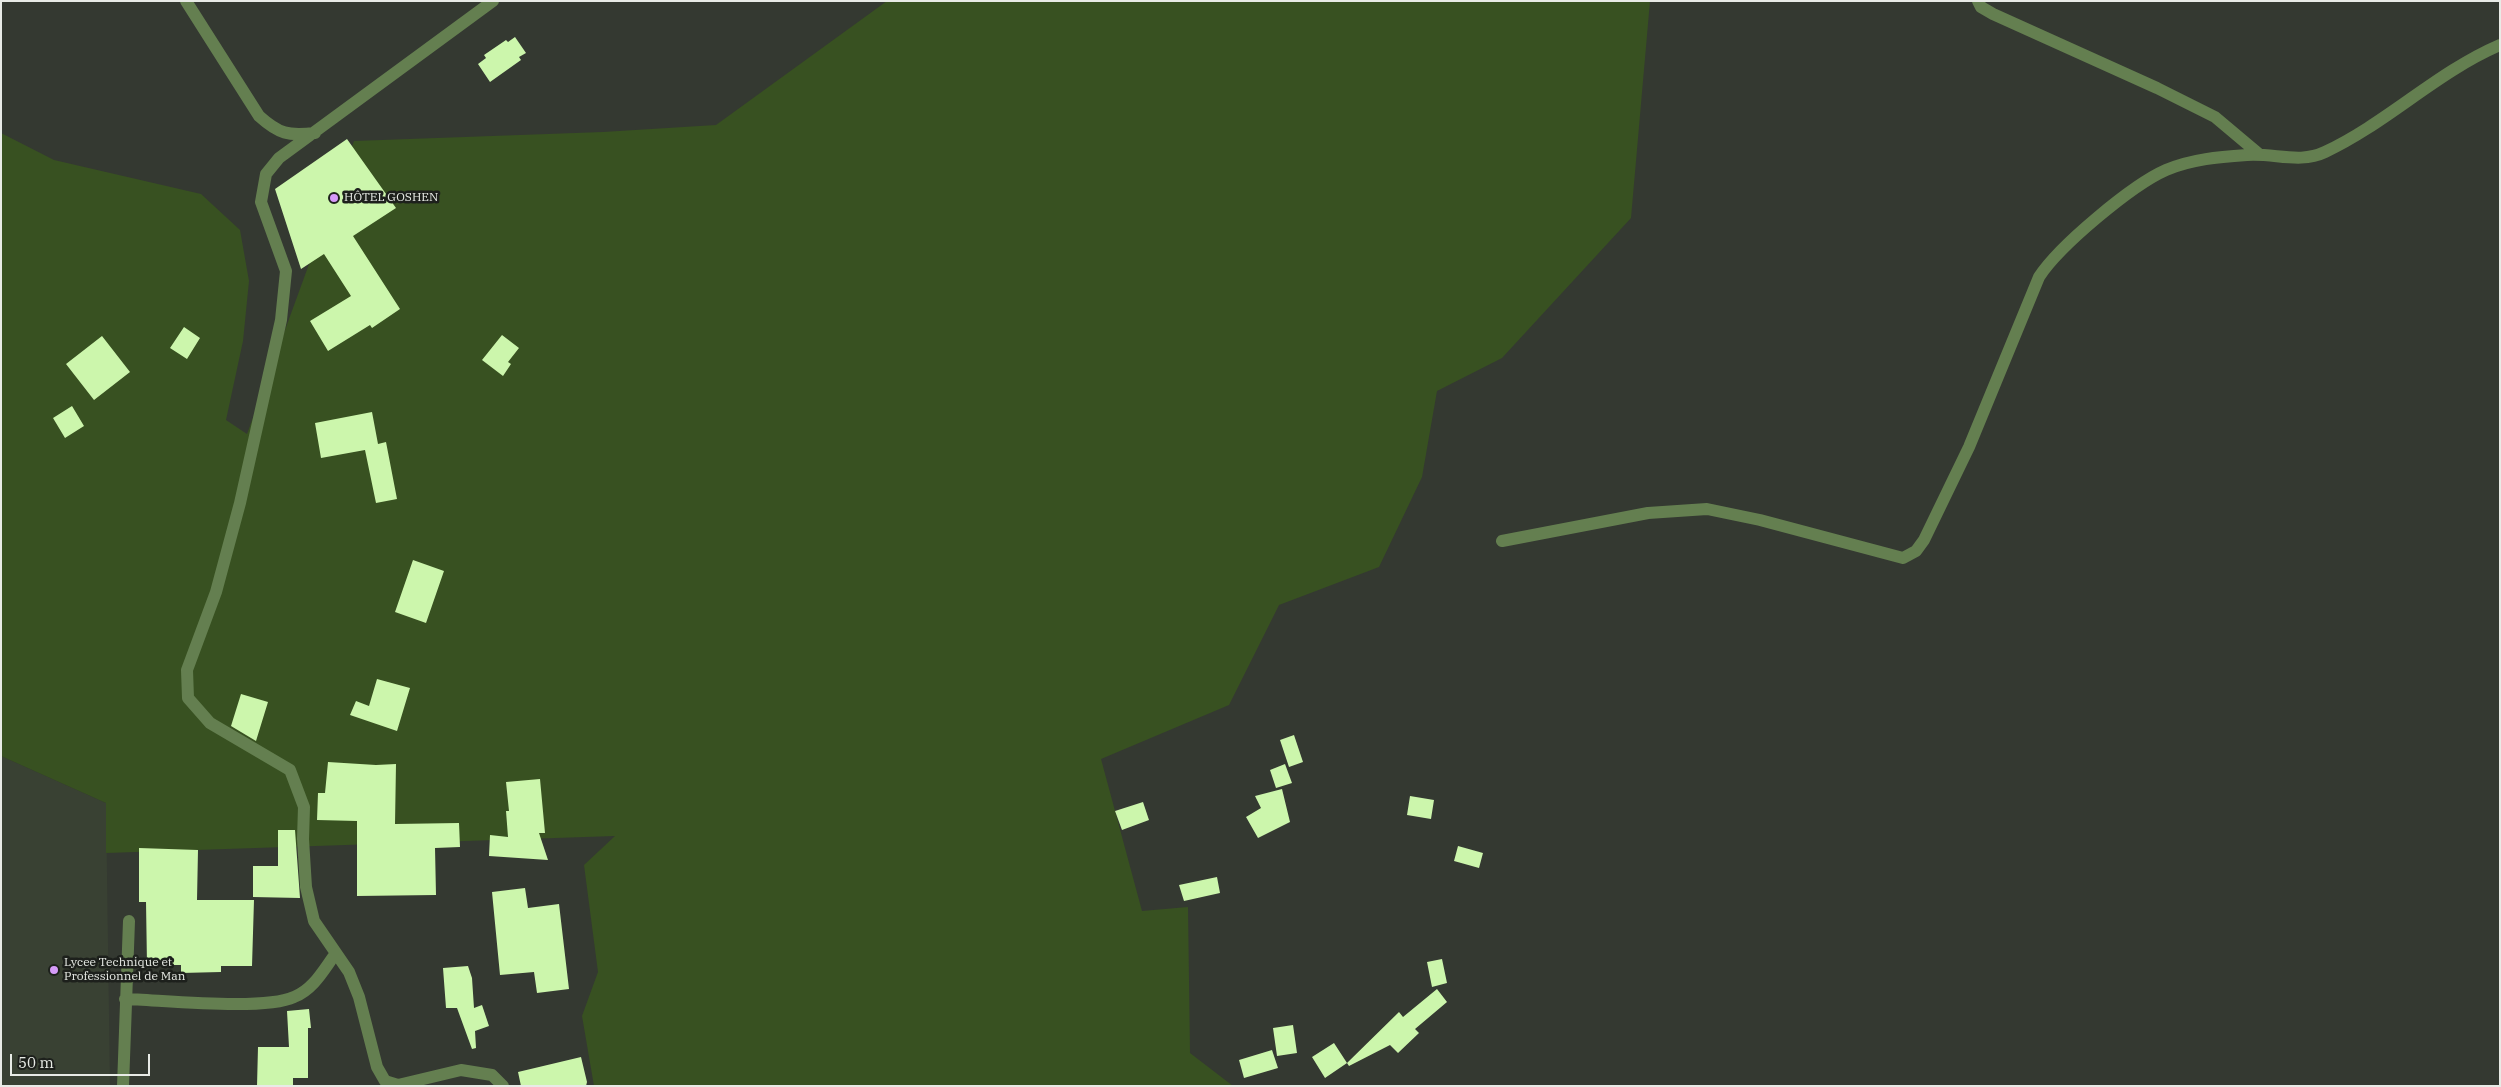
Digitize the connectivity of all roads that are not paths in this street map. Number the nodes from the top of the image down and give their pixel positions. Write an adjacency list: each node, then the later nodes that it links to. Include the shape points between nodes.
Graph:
1 (186, 1): 5 (street, via 259,116 275,131)
2 (493, 1): 5 (street)
3 (1978, 1): 6 (street, via 1981,7 1993,14 2215,117)
4 (2500, 45): 6 (street, via 2475,56 2326,152 2308,159)
5 (315, 133): 9 (street, via 279,158 266,174 261,202 286,271 281,320 254,448 216,592 187,670 188,698 210,723 290,770 304,807 306,887 314,921)
6 (2259, 154): 7 (street, via 2206,157 2165,170 2124,196 2050,260 2039,277 1969,447 1924,540 1916,551 1903,558 1707,509 1648,513)
7 (1502, 541)
8 (129, 921): 10 (street)
9 (336, 953): 10 (street, via 311,987 293,998 255,1004); 12 (street, via 349,972 359,997 377,1067 385,1081 398,1085 461,1070 492,1075)
10 (125, 999): 11 (street)
11 (123, 1086)
12 (503, 1086)

